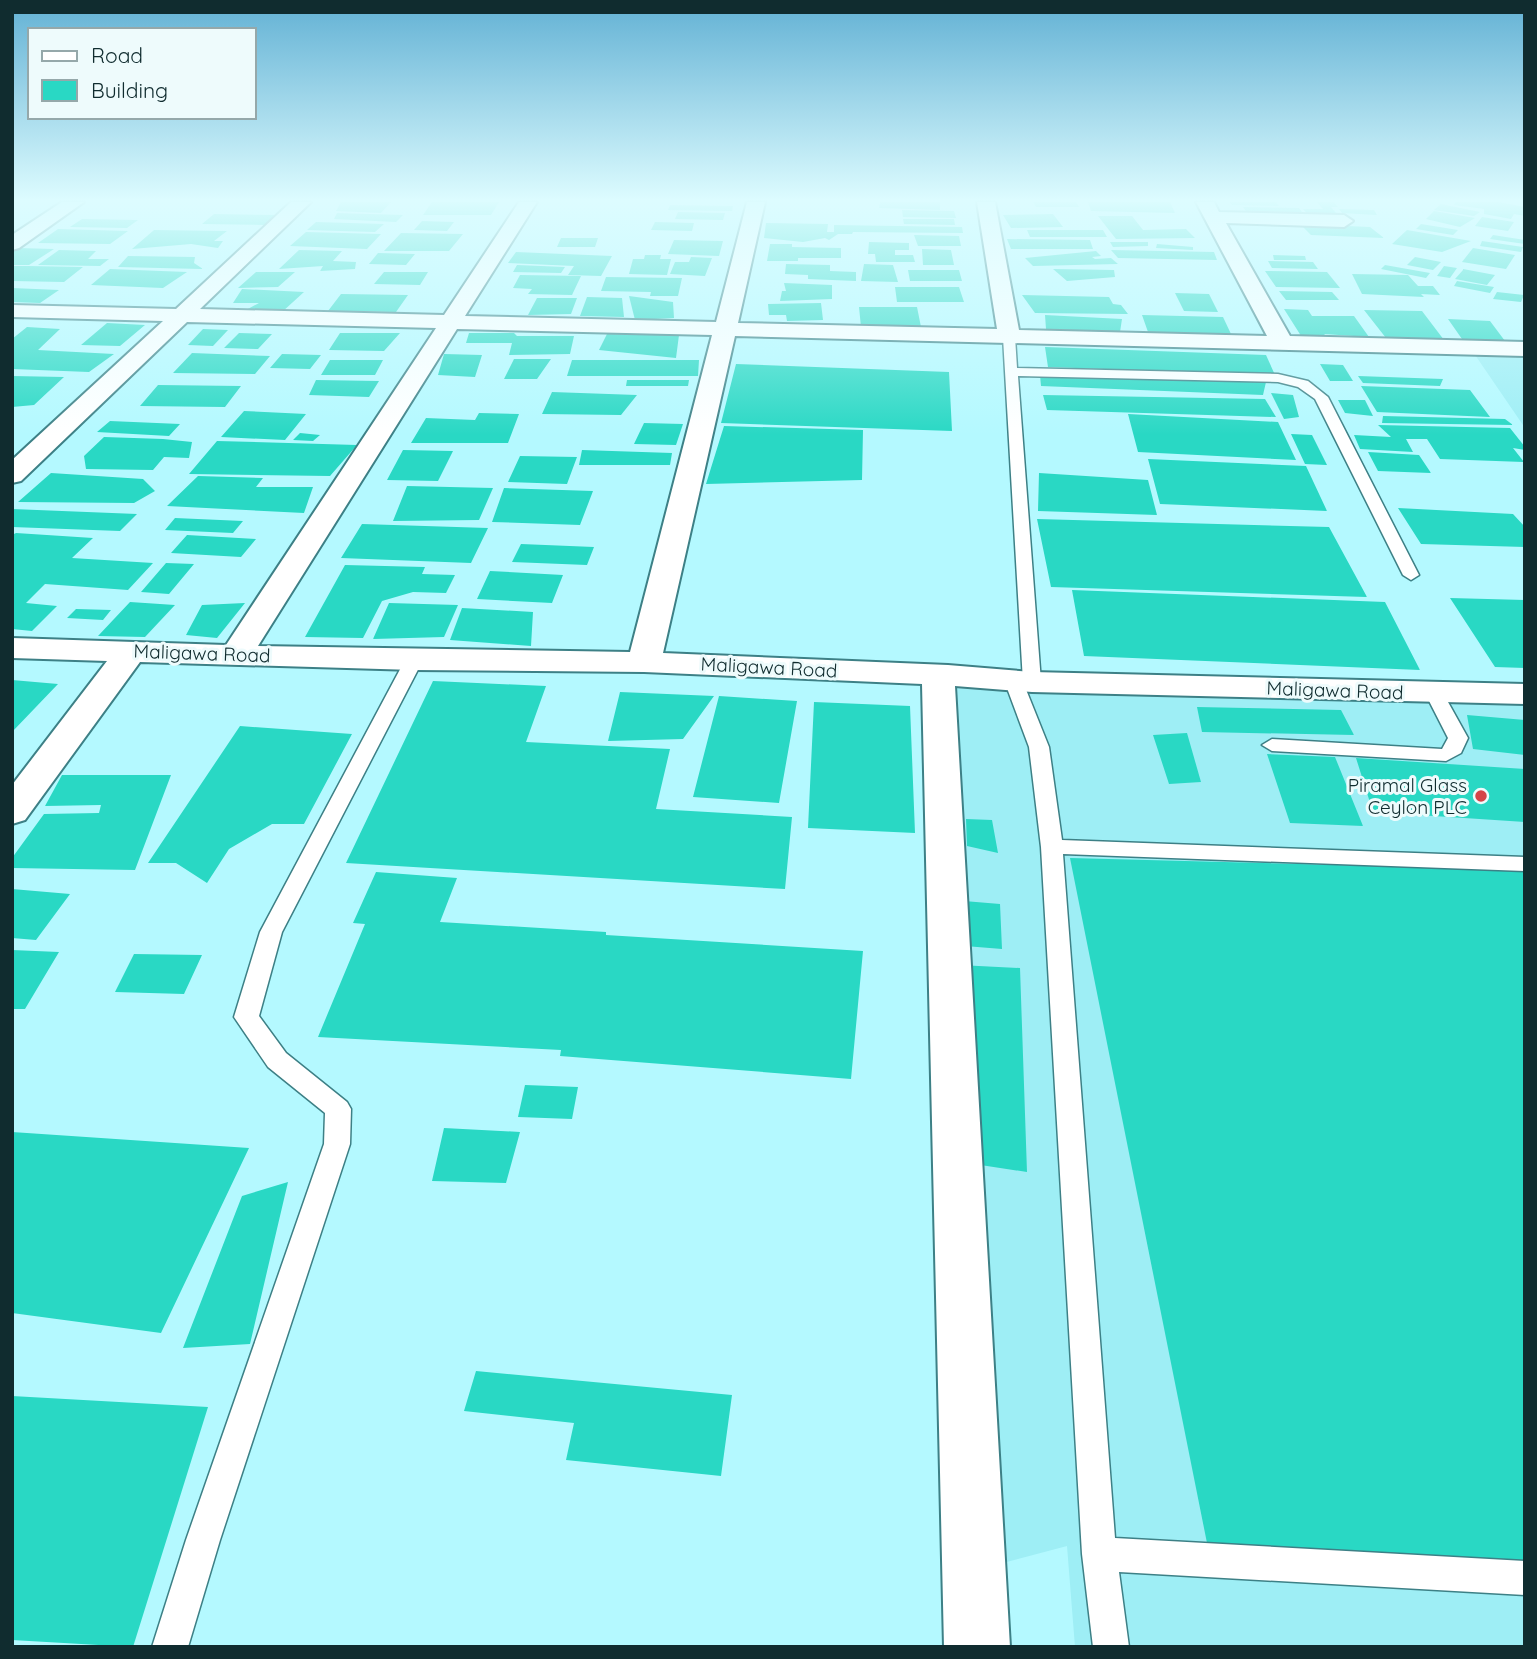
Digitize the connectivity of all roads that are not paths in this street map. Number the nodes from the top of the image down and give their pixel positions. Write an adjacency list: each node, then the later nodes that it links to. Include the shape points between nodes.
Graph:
1 (218, 279): 7 (street)
2 (478, 279): 8 (street)
3 (736, 279): 9 (street)
4 (999, 279): 10 (street)
5 (1247, 279): 11 (street)
6 (12, 311): 7 (street)
7 (180, 315): 8 (street); 14 (street)
8 (450, 322): 9 (street); 18 (street)
9 (724, 329): 10 (street); 20 (street)
10 (1009, 337): 11 (street); 13 (lane)
11 (1281, 341): 12 (street)
12 (1525, 349)
13 (1012, 372): 15 (lane, via 1278,378 1303,384 1321,397); 22 (lane)
14 (12, 475)
15 (1411, 575)
16 (12, 648): 17 (street, Maligawa Road)
17 (130, 652): 18 (street, Maligawa Road); 26 (street)
18 (236, 654): 19 (street, Maligawa Road)
19 (414, 660): 20 (street, Maligawa Road); 31 (lane, via 271,932 246,1017 277,1060 338,1109 337,1144)
20 (644, 662): 21 (street, Maligawa Road)
21 (938, 675): 22 (street, Maligawa Road); 32 (street)
22 (1023, 681): 23 (street, Maligawa Road); 27 (lane, via 1039,747)
23 (1434, 692): 24 (street, Maligawa Road); 25 (lane, via 1458,738 1446,754)
24 (1525, 694)
25 (1272, 744)
26 (12, 812)
27 (1052, 847): 28 (lane); 29 (lane)
28 (1525, 864)
29 (1099, 1554): 30 (lane); 33 (lane)
30 (1525, 1578)
31 (170, 1647)
32 (977, 1647)
33 (1111, 1647)

